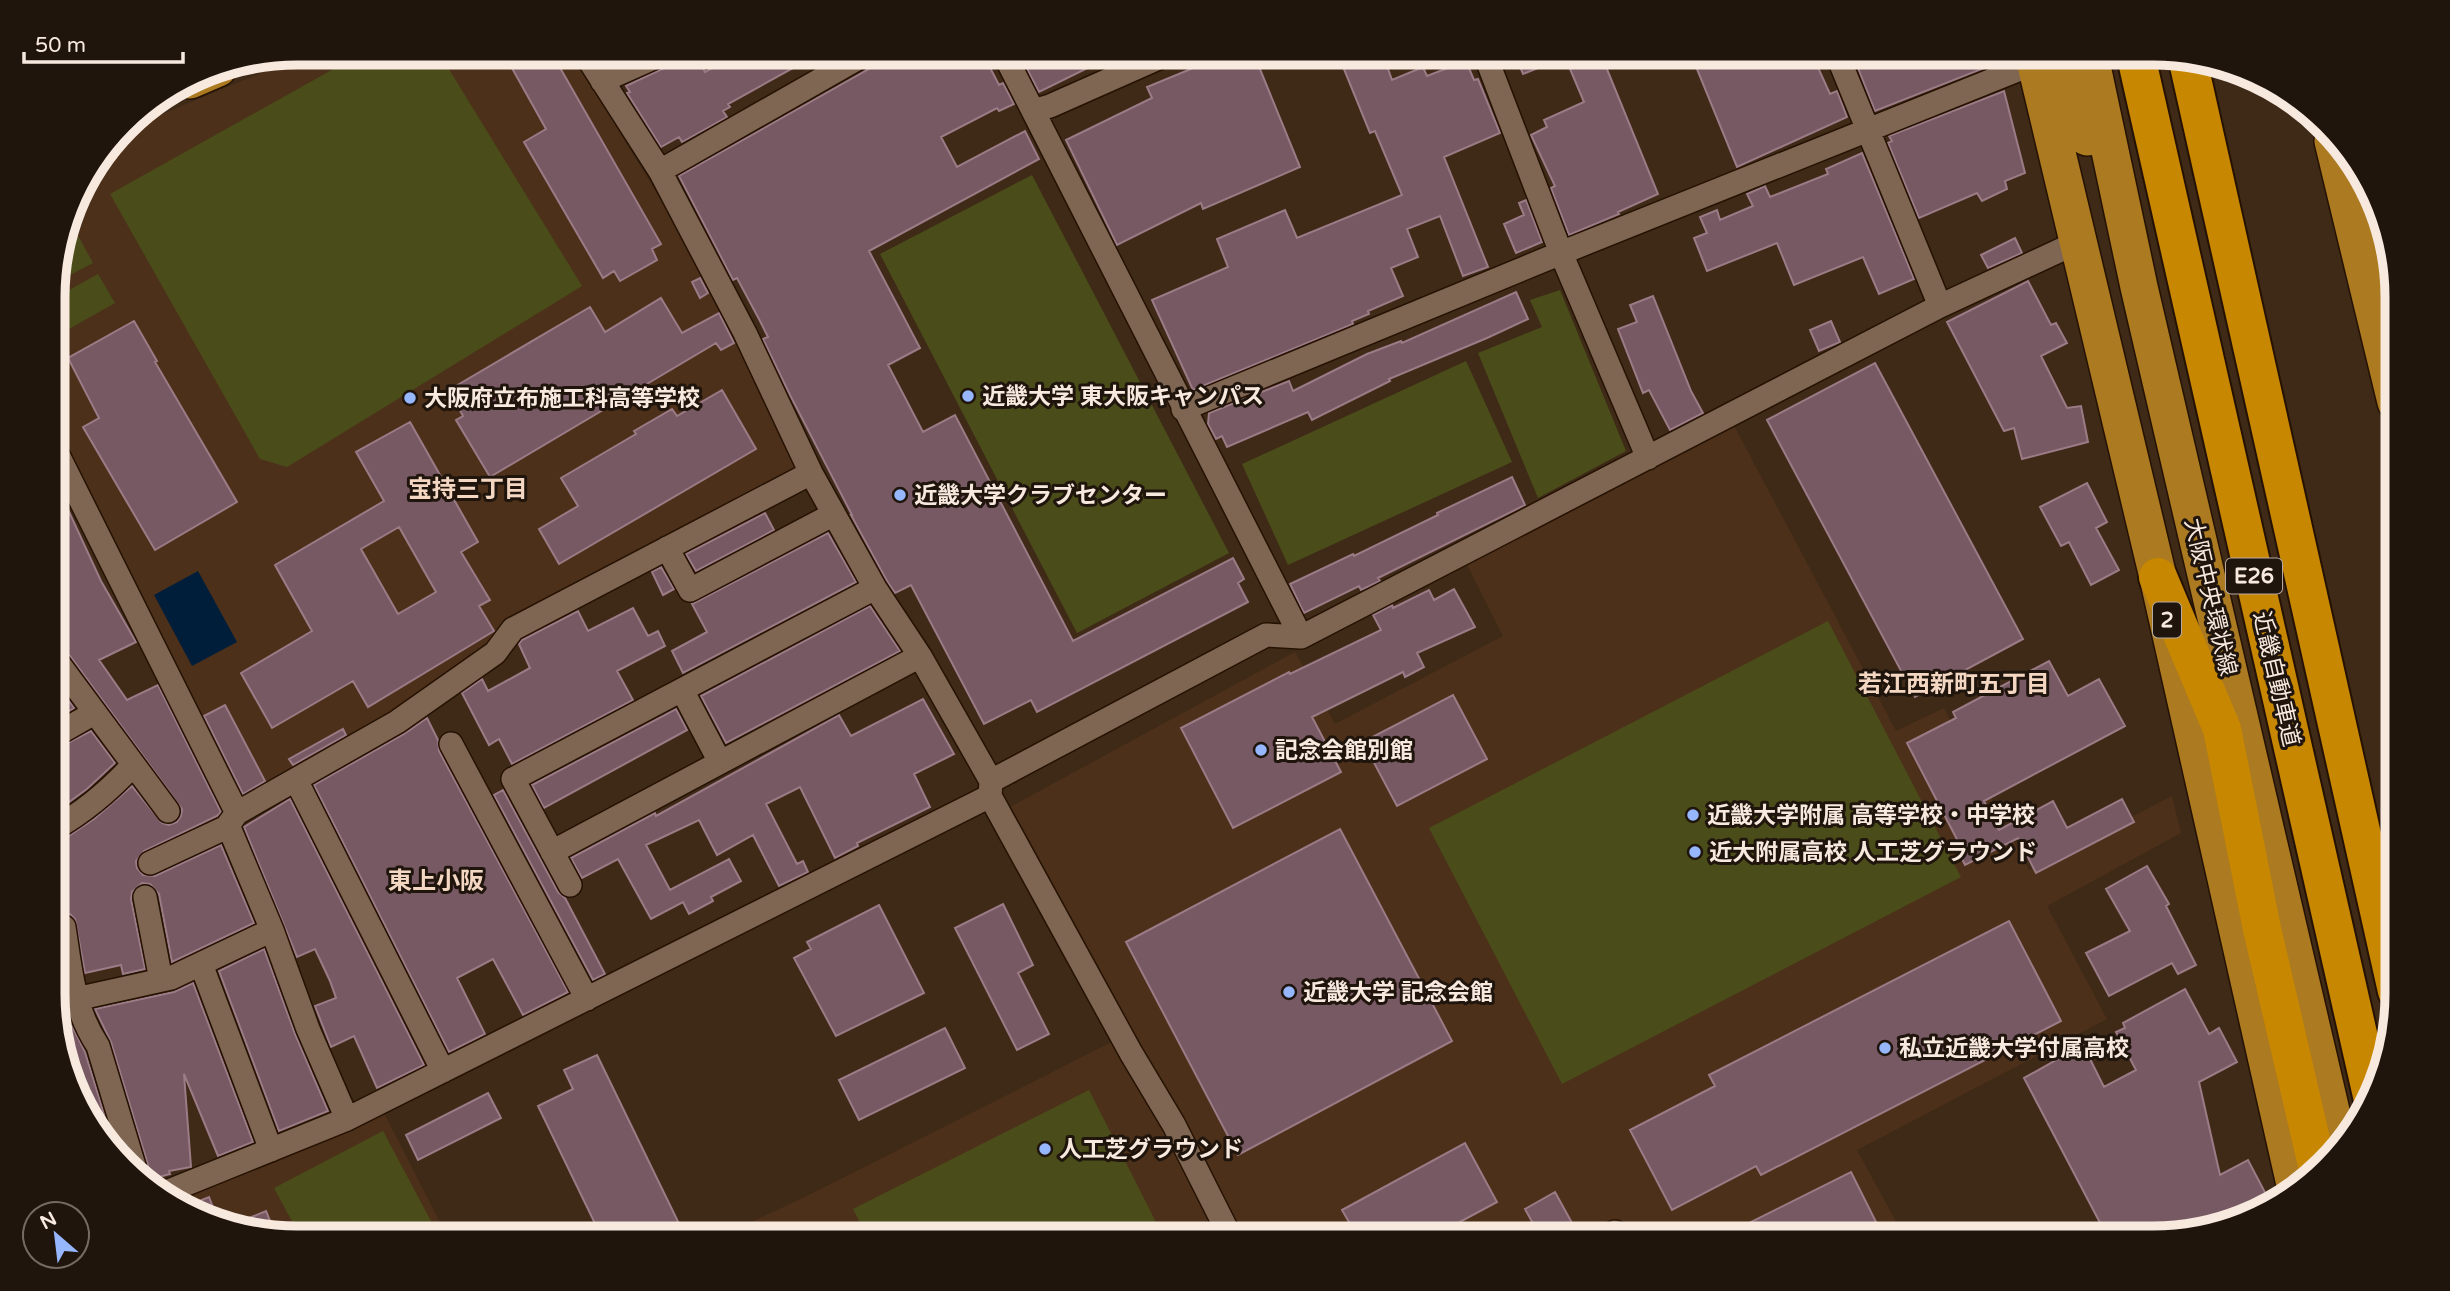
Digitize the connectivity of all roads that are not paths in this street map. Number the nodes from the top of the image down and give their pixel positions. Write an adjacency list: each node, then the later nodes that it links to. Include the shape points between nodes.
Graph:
1 (592, 65): 14 (street)
2 (638, 65): 14 (street)
3 (846, 65): 18 (street)
4 (1010, 65): 15 (street)
5 (1143, 65): 15 (street)
6 (1489, 65): 20 (street)
7 (1841, 65): 16 (street)
8 (2021, 65): 16 (street)
9 (2044, 65): 19 (main road, 2)
10 (2046, 65): 21 (main road)
11 (2092, 65): 21 (main road, 大阪中央環状線 / 2)
12 (2138, 65): 58 (highway, 近畿自動車道 / E26)
13 (2190, 68): 52 (highway, E26)
14 (602, 81): 18 (street)
15 (1033, 111): 24 (street)
16 (1868, 130): 20 (street); 22 (street)
17 (2336, 155): 23 (main road)
18 (660, 171): 26 (street, via 745,333)
19 (2078, 242): 22 (street); 30 (main road, 2)
20 (1561, 253): 24 (street); 25 (street)
21 (2139, 287): 60 (main road, 大阪中央環状線 / 2)
22 (1940, 306): 25 (street)
23 (2385, 356)
24 (1183, 409): 32 (street)
25 (1648, 458): 32 (street)
26 (811, 473): 28 (street); 29 (street)
27 (65, 491): 44 (street)
28 (834, 514): 29 (street, via 690,590); 31 (street)
29 (667, 548): 41 (street, via 513,629 495,653 397,722)
30 (2158, 577): 63 (highway, via 2222,729); 64 (main road, 2)
31 (875, 588): 33 (street); 35 (street)
32 (1301, 637): 42 (street, via 1266,635)
33 (920, 656): 39 (street); 42 (street)
34 (65, 672): 36 (street)
35 (682, 690): 39 (street); 46 (street, via 513,779)
36 (94, 713): 37 (street); 40 (street)
37 (65, 730)
38 (451, 744): 56 (street)
39 (720, 762): 46 (street)
40 (133, 765): 43 (street); 45 (street)
41 (296, 780): 44 (street); 57 (street)
42 (990, 788): 56 (street); 66 (street)
43 (168, 811)
44 (232, 820): 47 (street); 50 (street)
45 (65, 823)
46 (552, 852): 48 (street)
47 (150, 863)
48 (570, 885)
49 (145, 897): 54 (street)
50 (272, 930): 53 (street); 59 (street)
51 (65, 933): 55 (street)
52 (2385, 933)
53 (201, 964): 54 (street); 61 (street)
54 (161, 980): 55 (street)
55 (76, 999): 62 (street, via 98,1046)
56 (587, 999): 57 (street)
57 (443, 1071): 59 (street)
58 (2368, 1080)
59 (347, 1119): 61 (street)
60 (2337, 1135)
61 (271, 1150): 65 (street)
62 (131, 1156)
63 (2316, 1159)
64 (2294, 1178)
65 (172, 1190)
66 (1225, 1226)

